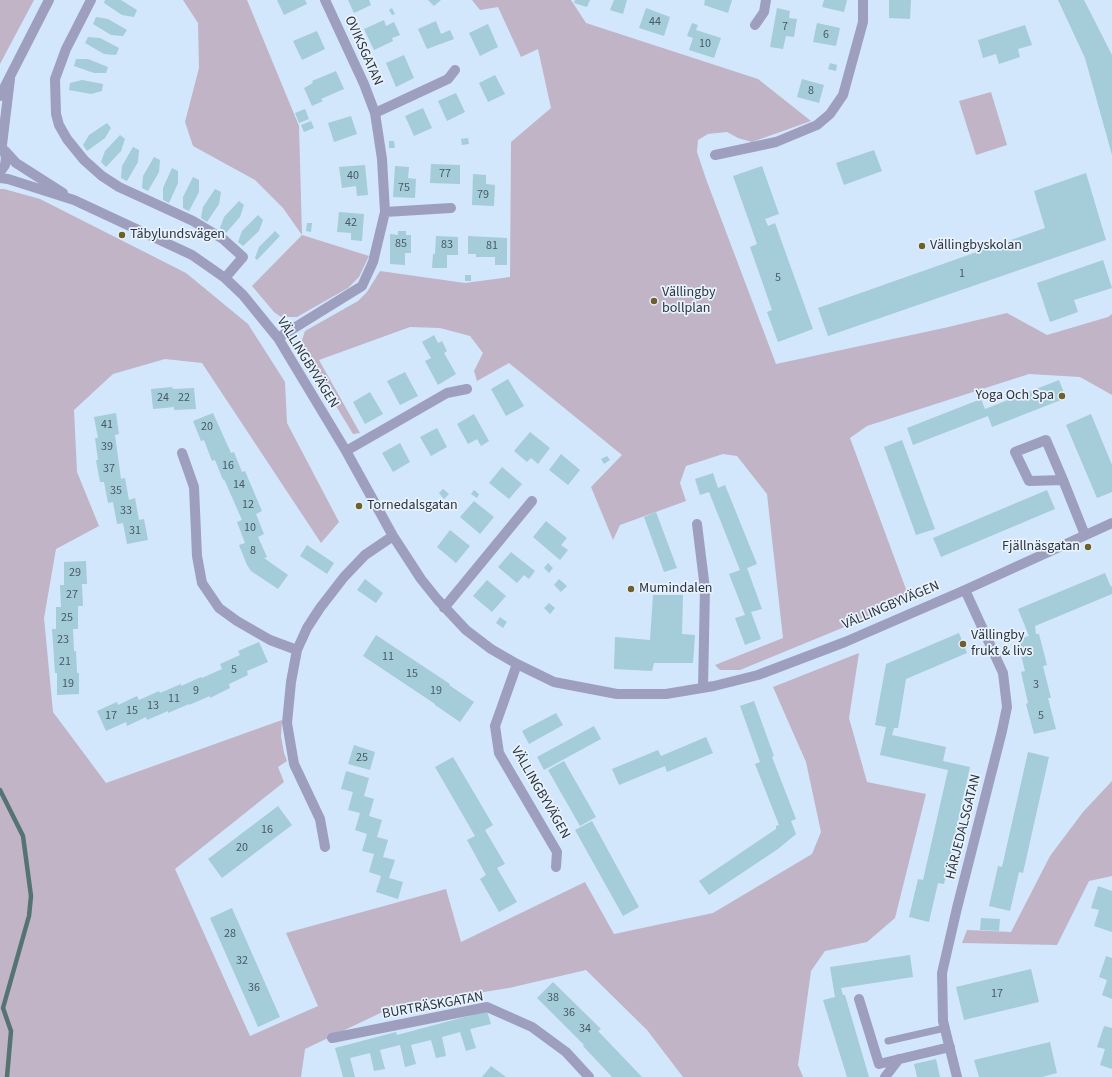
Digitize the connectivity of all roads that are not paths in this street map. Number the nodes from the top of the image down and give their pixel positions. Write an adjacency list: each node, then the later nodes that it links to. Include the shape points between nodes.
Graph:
1 (48, 0): 8 (street)
2 (91, 0): 18 (street, via 66,49 55,79 56,114 59,125 84,160 102,176 119,187 193,221 223,239 243,257)
3 (325, 0): 10 (street, OVIKSGATAN)
4 (766, 0): 6 (street, via 764,12)
5 (864, 0): 12 (street, via 863,22 843,95 830,114 817,125 776,142)
6 (755, 25)
7 (455, 70): 10 (street, via 448,79)
8 (11, 72): 9 (street); 11 (street)
9 (0, 96)
10 (375, 113): 17 (street, OVIKSGATAN, via 382,159)
11 (2, 147): 13 (street, via 6,158); 15 (street, VÄLLINGBYVÄGEN, via 16,163)
12 (715, 155)
13 (0, 172)
14 (0, 178): 15 (street, VÄLLINGBYVÄGEN)
15 (74, 200): 18 (street, VÄLLINGBYVÄGEN, via 192,255)
16 (451, 208): 17 (street)
17 (385, 212): 19 (street, OVIKSGATAN, via 373,262 362,286)
18 (225, 278): 19 (street, VÄLLINGBYVÄGEN)
19 (278, 338): 21 (street, VÄLLINGBYVÄGEN)
20 (467, 389): 21 (street, via 447,393)
21 (346, 452): 28 (street, VÄLLINGBYVÄGEN)
22 (182, 453): 31 (street, via 194,487 197,556 202,583 219,608 237,621 270,640)
23 (1063, 480): 23 (street, via 1046,440 1015,452 1029,480); 27 (street)
24 (532, 501): 30 (street)
25 (1112, 523): 27 (street, VÄLLINGBYVÄGEN)
26 (697, 524): 33 (street, via 705,588)
27 (1085, 535): 29 (street, VÄLLINGBYVÄGEN)
28 (393, 536): 30 (street, VÄLLINGBYVÄGEN, via 421,579); 31 (street, via 365,555 344,577 307,628)
29 (965, 590): 33 (street, VÄLLINGBYVÄGEN, via 758,676); 37 (street, HÄRJEDALSGATAN, via 1003,673 1007,707 942,973)
30 (444, 608): 32 (street, VÄLLINGBYVÄGEN, via 472,635)
31 (297, 650): 34 (street, via 287,723 294,764 320,819)
32 (517, 664): 33 (street, VÄLLINGBYVÄGEN, via 554,682 617,694 666,694); 35 (street, VÄLLINGBYVÄGEN, via 495,726 499,753 557,852)
33 (703, 688)
34 (325, 847)
35 (556, 867)
36 (859, 999): 41 (street, via 879,1064)
37 (945, 1028): 39 (lane); 40 (street, HÄRJEDALSGATAN)
38 (332, 1038): 42 (street, BURTRÄSKGATAN, via 488,1007 532,1027 566,1052)
39 (888, 1041)
40 (950, 1047): 41 (street); 44 (street, HÄRJEDALSGATAN)
41 (899, 1059): 43 (street)
42 (589, 1077)
43 (885, 1077)
44 (958, 1077)

